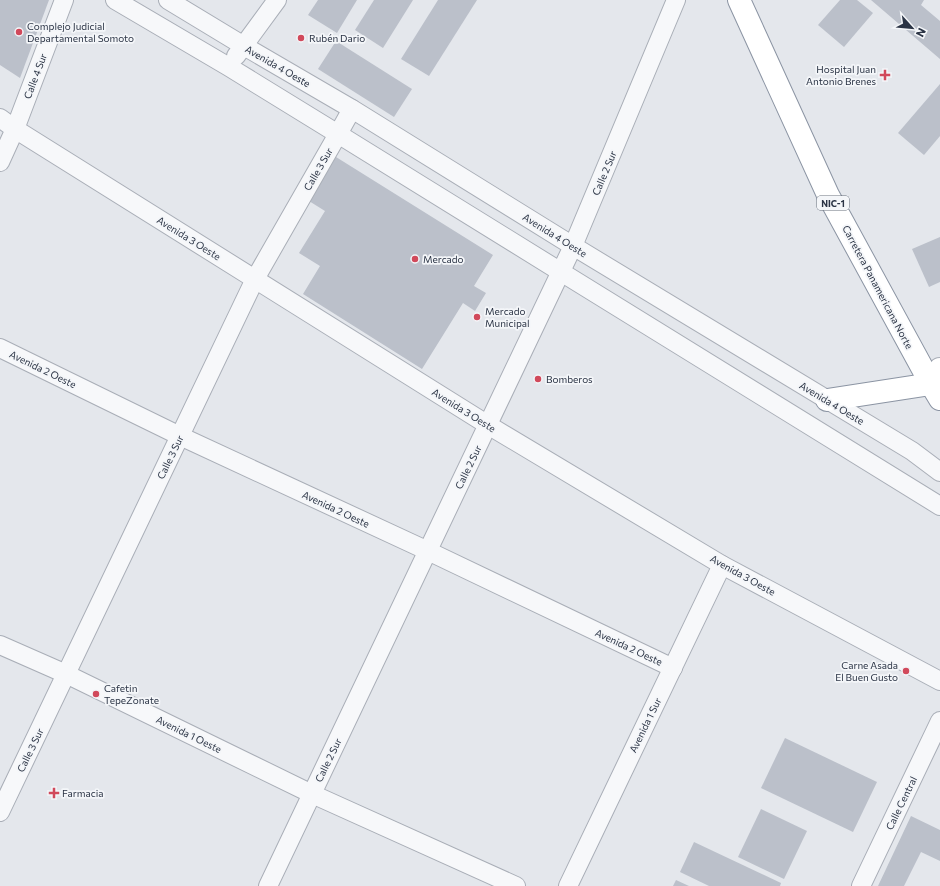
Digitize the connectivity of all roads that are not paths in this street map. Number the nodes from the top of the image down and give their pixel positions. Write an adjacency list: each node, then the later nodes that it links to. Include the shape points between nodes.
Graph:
1 (64, 0): 11 (street, Calle 4 Sur)
2 (115, 0): 8 (street)
3 (168, 0): 7 (street, Avenida 4 Oeste)
4 (277, 0): 7 (street)
5 (676, 0): 14 (street, Calle 2 Sur)
6 (739, 0): 18 (highway, Carretera Panamericana Norte / NIC-1, via 828,195)
7 (244, 46): 8 (street); 9 (street, Avenida 4 Oeste)
8 (229, 67): 12 (street)
9 (352, 109): 12 (street, Calle 3 Sur); 14 (street, Avenida 4 Oeste)
10 (0, 118): 11 (street, Avenida 3 Oeste)
11 (15, 129): 13 (street, Calle 4 Sur); 16 (street, Avenida 3 Oeste)
12 (338, 134): 15 (street); 16 (street, Calle 3 Sur)
13 (0, 162)
14 (573, 246): 15 (street, Calle 2 Sur); 19 (street, Avenida 4 Oeste)
15 (561, 272): 20 (street, Calle 2 Sur); 23 (street)
16 (255, 279): 20 (street, Avenida 3 Oeste); 21 (street, Calle 3 Sur)
17 (0, 348): 21 (street, Avenida 2 Oeste)
18 (937, 384): 19 (highway)
19 (827, 400): 22 (street, Avenida 4 Oeste, via 912,451)
20 (488, 425): 24 (street, Calle 2 Sur); 25 (street, Avenida 3 Oeste)
21 (180, 436): 24 (street, Avenida 2 Oeste); 28 (street, Calle 3 Sur)
22 (940, 472)
23 (940, 506)
24 (428, 552): 27 (street, Avenida 2 Oeste); 31 (street, Calle 2 Sur)
25 (722, 564): 27 (street, Avenida 1 Sur); 29 (street, Avenida 3 Oeste)
26 (0, 645): 28 (street, Avenida 1 Oeste)
27 (673, 668): 35 (street, Avenida 1 Sur)
28 (66, 674): 31 (street, Avenida 1 Oeste); 32 (street, Calle 3 Sur)
29 (940, 681)
30 (940, 721): 36 (street, Calle Central)
31 (312, 794): 33 (street, Calle 2 Sur); 34 (street, Avenida 1 Oeste)
32 (0, 812)
33 (268, 886)
34 (516, 886)
35 (568, 886)
36 (861, 886)

